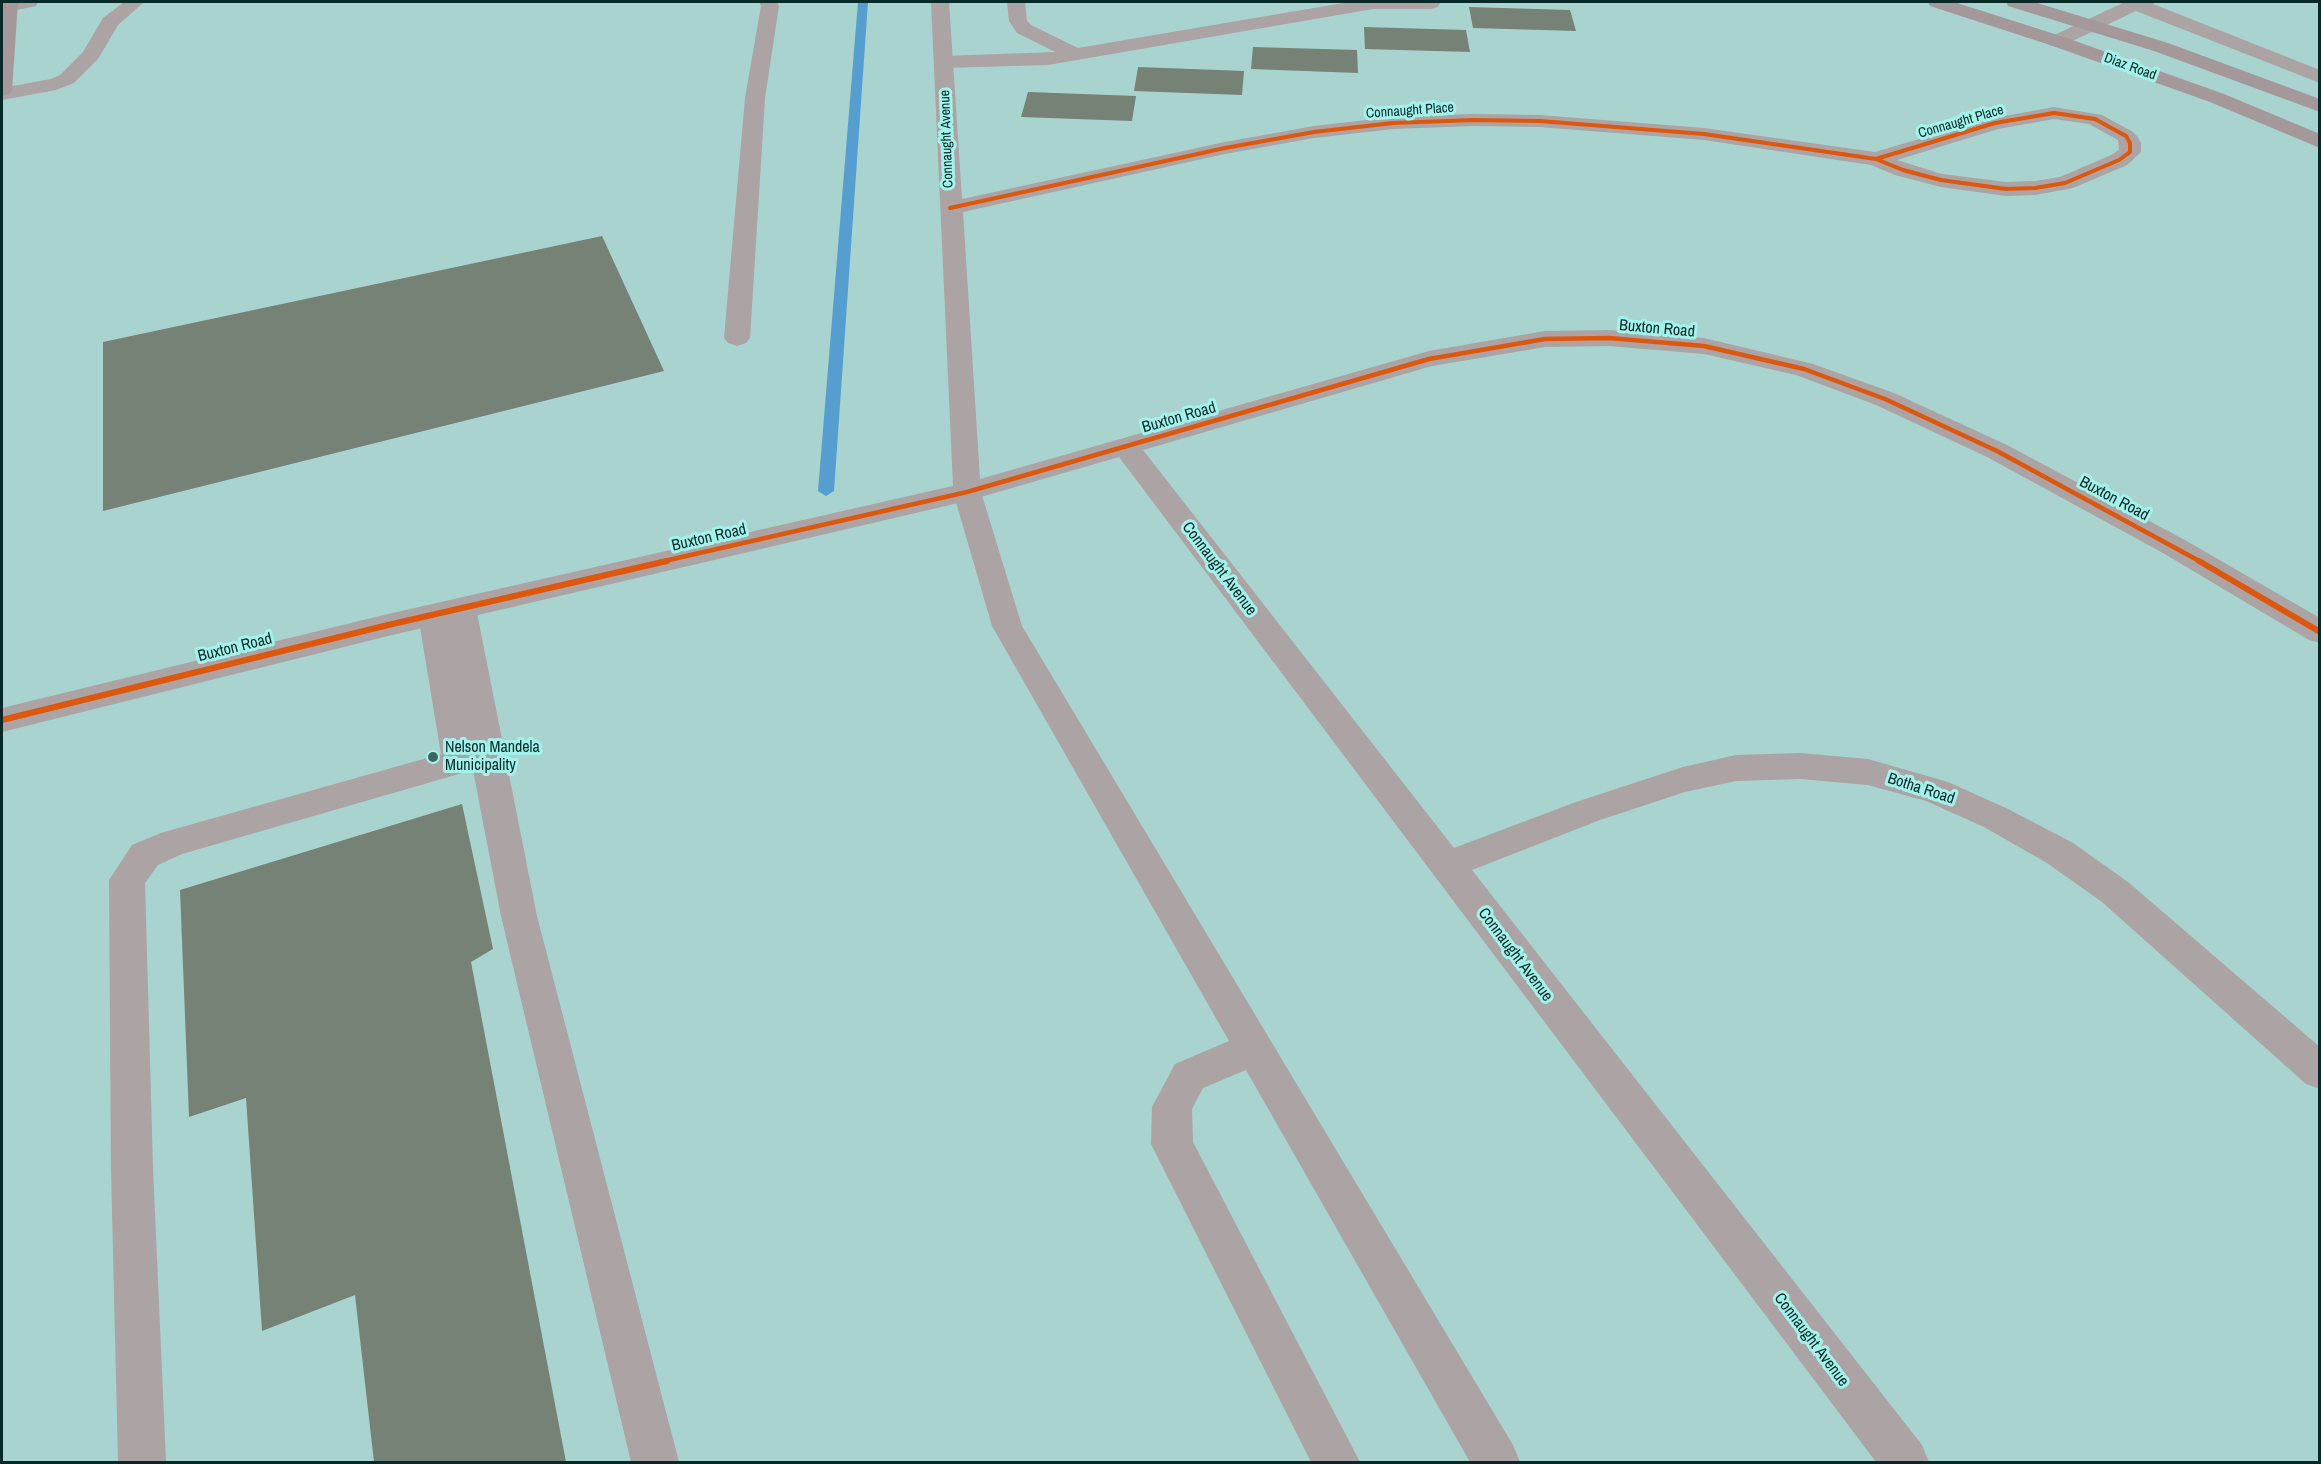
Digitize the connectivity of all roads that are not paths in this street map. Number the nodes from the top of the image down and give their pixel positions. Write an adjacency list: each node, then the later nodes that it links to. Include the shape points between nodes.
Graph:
1 (29, 2): 10 (street)
2 (135, 2): 17 (street, via 110,22 91,55 67,79)
3 (768, 2): 22 (street, via 755,98)
4 (940, 2): 14 (street, Connaught Avenue)
5 (1016, 2): 13 (street, via 1018,21 1024,29)
6 (1937, 2): 12 (street, Diaz Road)
7 (2015, 2): 11 (street, Diaz Road)
8 (1431, 3): 13 (street, via 1373,3)
9 (2140, 3): 11 (street); 15 (street)
10 (6, 5): 16 (street)
11 (2092, 24): 12 (street); 18 (street, Diaz Road)
12 (2057, 41): 19 (street, Diaz Road, via 2217,98)
13 (1077, 55): 14 (street, via 1034,61)
14 (944, 63): 21 (street, Connaught Avenue)
15 (2319, 77)
16 (2, 90)
17 (2, 94)
18 (2319, 106)
19 (2319, 142)
20 (1876, 159): 20 (street, Connaught Place, via 1941,180 2006,189 2035,188 2065,183 2111,164 2130,152 2130,143 2126,136 2095,119 2054,113 1995,123); 21 (street, Connaught Place, via 1613,125 1473,120 1394,123 1225,148)
21 (950, 208): 24 (street, Connaught Avenue)
22 (737, 338)
23 (1126, 447): 24 (street, Buxton Road); 26 (street, Buxton Road, via 1429,359 1492,347 1545,339 1609,338 1704,346 1804,369 1936,421 2173,546); 29 (street, Connaught Avenue)
24 (968, 492): 25 (street, Buxton Road); 30 (street, Connaught Avenue, via 1007,626)
25 (447, 611): 27 (street, Buxton Road); 28 (street)
26 (2319, 632)
27 (2, 720)
28 (473, 757): 32 (street, via 173,843 145,855 127,880); 33 (street, via 519,916)
29 (1447, 866): 31 (street, Botha Road, via 1588,811 1683,780 1736,768 1800,766 1868,772 1936,791 2060,853 2115,892); 36 (street, Connaught Avenue)
30 (1254, 1049): 34 (street, via 1189,1076 1172,1107 1172,1144); 35 (street, Connaught Avenue)
31 (2319, 1072)
32 (142, 1462)
33 (655, 1462)
34 (1336, 1462)
35 (1496, 1462)
36 (1905, 1462)

